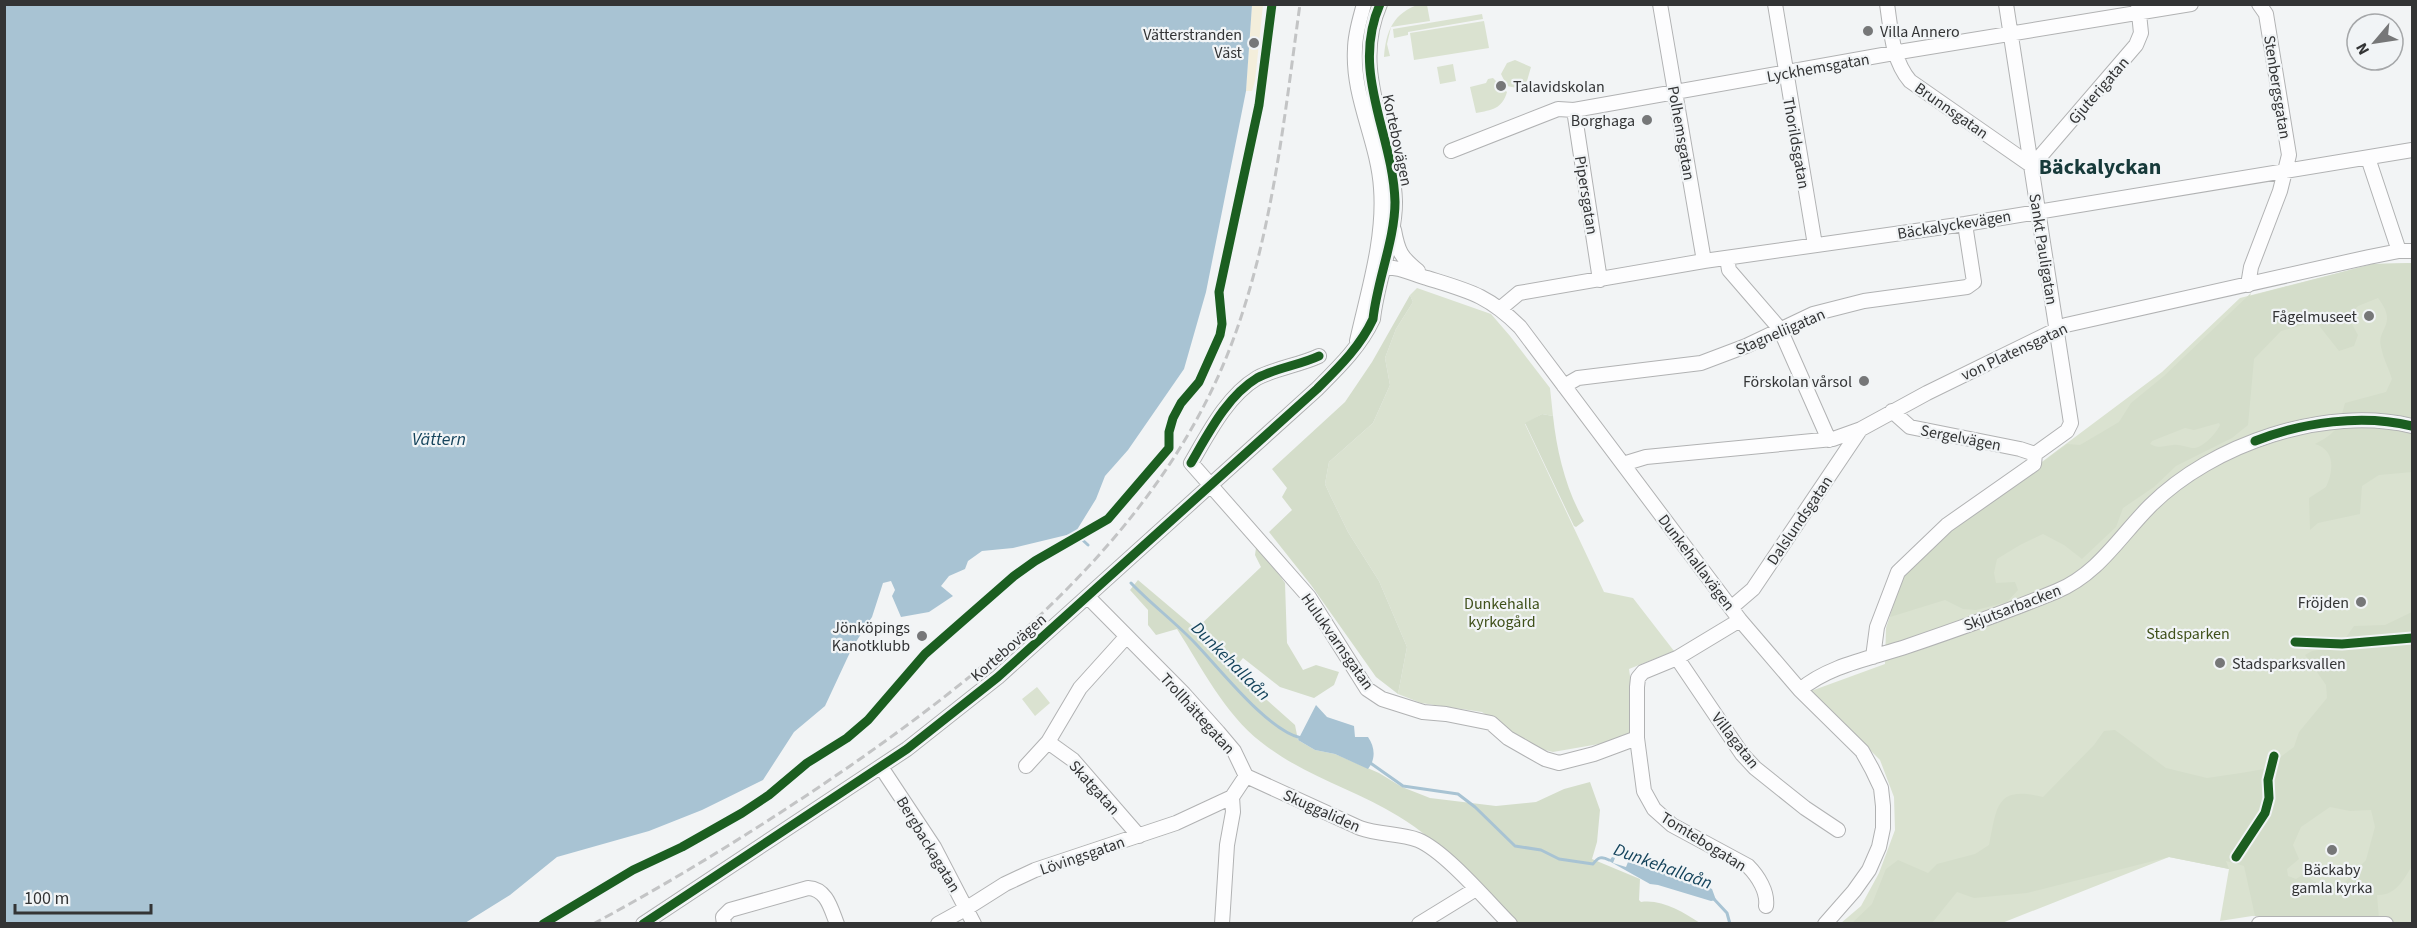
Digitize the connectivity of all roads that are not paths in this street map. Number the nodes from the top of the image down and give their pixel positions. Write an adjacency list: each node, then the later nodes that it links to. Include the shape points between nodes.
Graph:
1 (1380, 4): 22 (street, Kortebovägen, via 1371,29 1368,58 1371,87 1393,174)
2 (1660, 4): 13 (street, Polhemsgatan)
3 (1775, 4): 12 (street, Thorildsgatan)
4 (1887, 4): 11 (street, Brunnsgatan)
5 (2006, 4): 10 (street, Sankt Pauligatan)
6 (2191, 4): 9 (street, Lyckhemsgatan)
7 (2259, 4): 19 (street, Stenbergsgatan, via 2266,14 2289,155)
8 (1364, 5): 27 (street, Kortebovägen, via 1355,65 1380,173)
9 (2139, 9): 10 (street, Lyckhemsgatan); 18 (street, Gjuterigatan, via 2141,33 2136,45)
10 (2011, 33): 11 (street, Lyckhemsgatan); 18 (street, Sankt Pauligatan)
11 (1895, 53): 12 (street, Lyckhemsgatan); 18 (street, Brunnsgatan, via 1910,81)
12 (1786, 74): 13 (street, Lyckhemsgatan); 23 (street, Thorildsgatan)
13 (1676, 92): 14 (street, Lyckhemsgatan); 26 (street, Polhemsgatan)
14 (1574, 110): 16 (street, Lyckhemsgatan, via 1555,109); 29 (street, Pipersgatan)
15 (2412, 150): 17 (street, Bäckalyckevägen)
16 (1450, 151)
17 (2368, 158): 19 (street, Bäckalyckevägen); 24 (street)
18 (2032, 166): 20 (street, Sankt Pauligatan)
19 (2286, 171): 20 (street, Bäckalyckevägen); 30 (street, Stenbergsgatan)
20 (2038, 211): 21 (street, Bäckalyckevägen); 33 (street, Sankt Pauligatan)
21 (1965, 224): 23 (street, Bäckalyckevägen); 32 (street, Stagneliigatan, via 1974,282 1967,287 1864,301 1813,314)
22 (1393, 225): 27 (street, Kortebovägen); 28 (street, via 1402,258)
23 (1815, 245): 25 (street, Bäckalyckevägen)
24 (2406, 251): 30 (street, von Platensgatan)
25 (1727, 258): 26 (street, Bäckalyckevägen); 32 (street, via 1730,270)
26 (1704, 261): 29 (street, Bäckalyckevägen)
27 (1383, 268): 28 (street, Dunkehallavägen, via 1393,267); 34 (street, Kortebovägen); 34 (street, Kortebovägen, via 1373,319)
28 (1427, 278): 31 (street, Dunkehallavägen, via 1474,293)
29 (1600, 280): 31 (street, Bäckalyckevägen, via 1520,293)
30 (2248, 285): 33 (street, von Platensgatan)
31 (1501, 308): 36 (street, Dunkehallavägen)
32 (1780, 329): 36 (street, Stagneliigatan, via 1701,363 1578,378); 40 (street)
33 (2057, 329): 37 (street, von Platensgatan); 41 (street, Sankt Pauligatan, via 2071,423 2067,431)
34 (1355, 348): 43 (street, Kortebovägen, via 1317,389)
35 (1319, 356): 43 (street, Hulukvarnsgatan, via 1259,377 1226,408 1191,463)
36 (1564, 386): 42 (street, Dunkehallavägen)
37 (1892, 411): 39 (street, von Platensgatan); 41 (street, Sergelvägen, via 1911,427)
38 (2412, 426): 48 (street, Skjutsarbacken, via 2336,421 2255,441 2200,466 2171,485 2101,561 2074,583)
39 (1861, 429): 40 (street, von Platensgatan); 45 (street, Dalslundsgatan, via 1753,589)
40 (1828, 440): 42 (street, von Platensgatan, via 1646,457)
41 (2035, 454): 48 (street, via 2034,464 1947,525 1898,572 1877,627)
42 (1623, 464): 45 (street, Dunkehallavägen)
43 (1210, 484): 44 (street, Kortebovägen); 51 (street, Hulukvarnsgatan, via 1309,597 1367,688 1382,699 1423,712 1491,723 1508,738 1559,763)
44 (1088, 597): 47 (street, Trollhättegatan); 54 (street, Kortebovägen, via 998,677)
45 (1732, 607): 46 (street, Dunkehallavägen)
46 (1740, 620): 49 (street, Tomtebogatan); 50 (street, Dunkehallavägen)
47 (1126, 637): 52 (street, via 1080,688); 55 (street, Trollhättegatan, via 1218,732 1234,751)
48 (1873, 657): 50 (street, Skjutsarbacken, via 1820,676)
49 (1677, 658): 51 (street, Tomtebogatan, via 1650,668 1638,678); 57 (street, Villagatan, via 1755,768)
50 (1800, 690): 70 (street, Dunkehallavägen, via 1862,752 1881,788 1883,806 1879,847 1869,870)
51 (1637, 738): 60 (street, Tomtebogatan, via 1644,791 1654,809 1672,825 1748,866 1763,889)
52 (1048, 742): 53 (street); 58 (street, Skatgatan, via 1073,760)
53 (1026, 766)
54 (881, 767): 61 (street, Bergbackagatan, via 934,847); 63 (street, Kortebovägen)
55 (1246, 776): 56 (street); 59 (street, Skuggaliden, via 1360,828 1428,845)
56 (1232, 797): 58 (street, Lövingsgatan); 67 (street)
57 (1838, 830)
58 (1139, 836): 61 (street, Lövingsgatan, via 1035,870)
59 (1476, 889): 68 (street); 69 (street, Skuggaliden)
60 (1766, 906)
61 (967, 908): 65 (street, Lövingsgatan); 66 (street, Bergbackagatan)
62 (725, 918): 64 (street, via 816,888 826,898)
63 (644, 924)
64 (837, 924)
65 (938, 924)
66 (974, 924)
67 (1222, 924)
68 (1419, 924)
69 (1510, 924)
70 (1825, 924)
71 (2259, 924): 72 (street)
72 (2386, 924)

